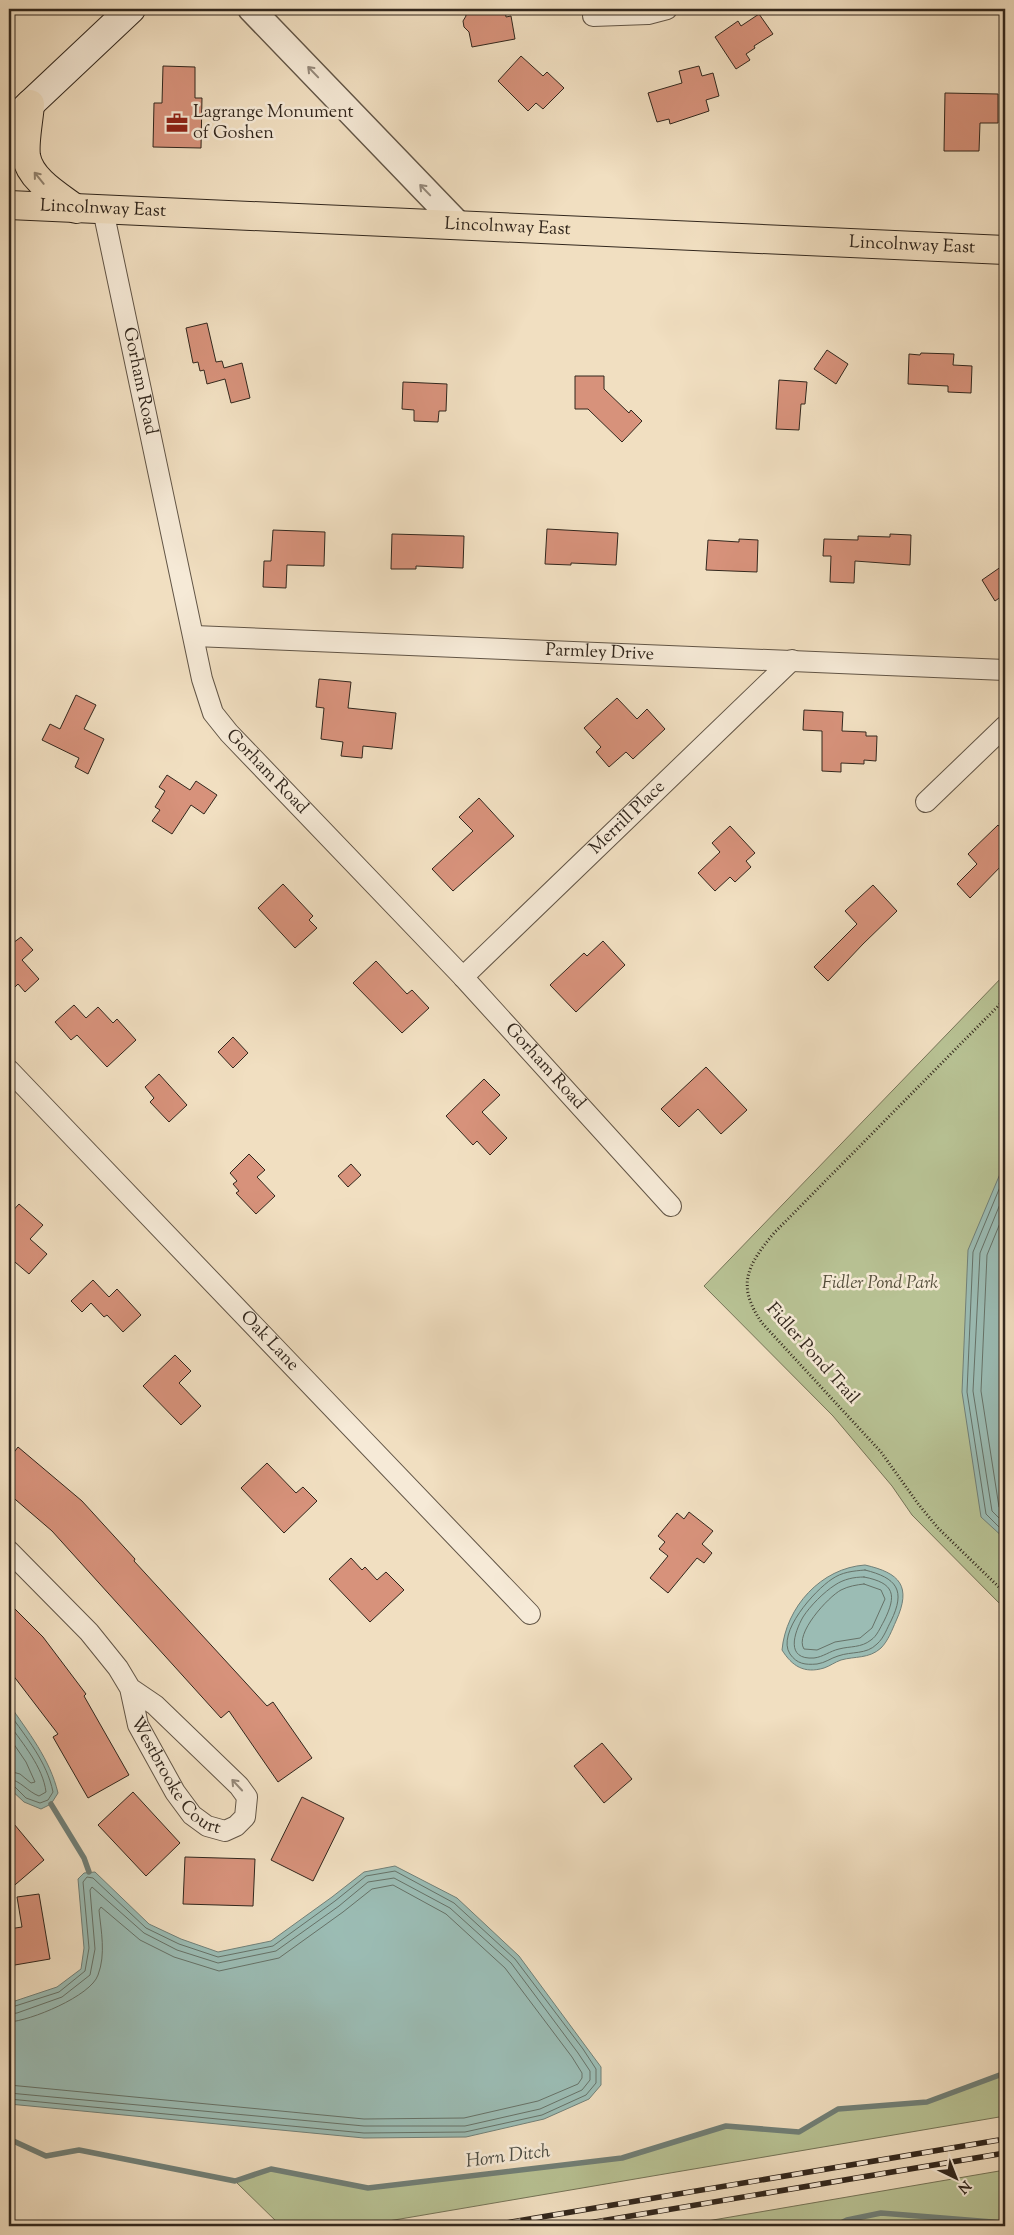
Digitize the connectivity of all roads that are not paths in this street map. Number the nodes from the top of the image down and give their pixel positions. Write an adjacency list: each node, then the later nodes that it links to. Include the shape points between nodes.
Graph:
1 (131, 9): 5 (main road)
2 (251, 9): 9 (street, one-way to 2)
3 (666, 9): 4 (street, via 648,14)
4 (593, 16)
5 (30, 104): 6 (main road); 8 (highway, one-way to 5, via 44,185 31,169 26,156)
6 (9, 124)
7 (9, 205): 8 (highway, Lincolnway East)
8 (90, 210): 9 (highway, Lincolnway East); 11 (street, Gorham Road)
9 (459, 225): 10 (highway, Lincolnway East)
10 (1005, 250)
11 (194, 636): 12 (street, Parmley Drive); 16 (street, Gorham Road, via 207,696 221,723)
12 (792, 660): 13 (street, Parmley Drive); 16 (street, Merrill Place)
13 (1005, 670)
14 (1005, 726): 15 (street)
15 (926, 802)
16 (463, 977): 18 (street, Gorham Road)
17 (9, 1070): 20 (street, Oak Lane)
18 (671, 1206)
19 (9, 1551): 21 (street, Westbrooke Court, via 89,1632)
20 (530, 1614)
21 (130, 1688): 21 (street, Westbrooke Court, one-way to 21, via 138,1725 175,1792 192,1815 207,1826 225,1831 236,1826 245,1817 247,1796 155,1705)

